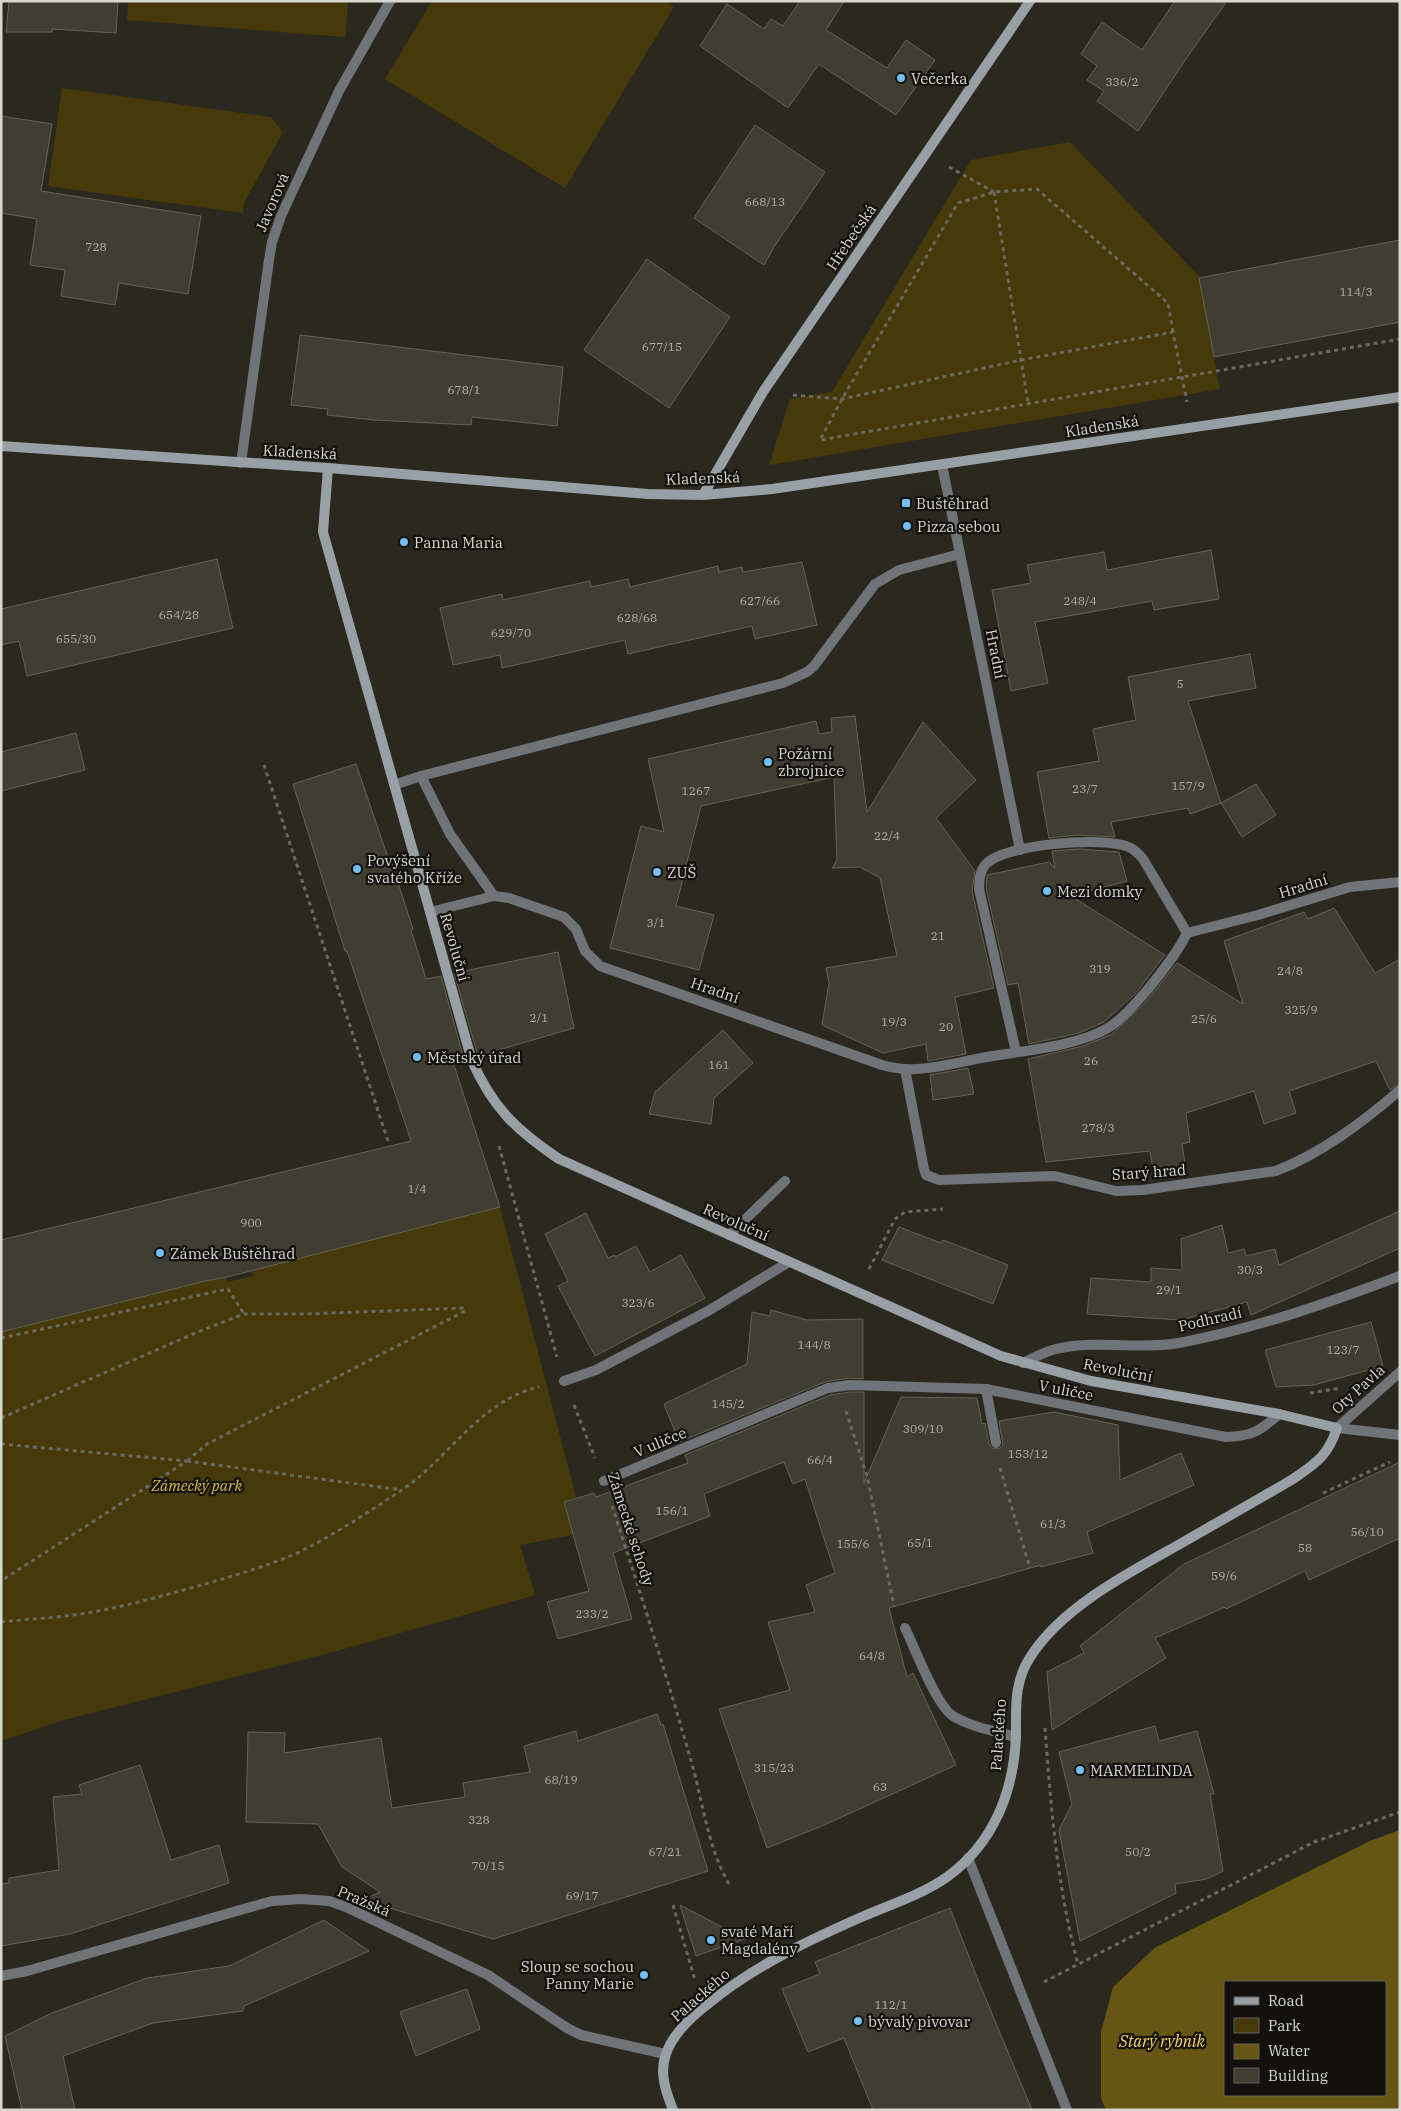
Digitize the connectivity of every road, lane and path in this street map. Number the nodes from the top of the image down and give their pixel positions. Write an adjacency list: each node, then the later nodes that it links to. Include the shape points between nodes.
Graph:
1 (390, 1): 15 (street, Javorová, via 339,90 276,229)
2 (1030, 1): 3 (street, Hřebečská)
3 (924, 156): 4 (path); 9 (street, Hřebečská)
4 (994, 192): 5 (path, via 1037,189 1168,303); 7 (path); 11 (path, via 958,203)
5 (1173, 332): 7 (path); 8 (path)
6 (1400, 339): 8 (path)
7 (1021, 360): 11 (path); 12 (path)
8 (1182, 378): 12 (path); 13 (path)
9 (763, 392): 11 (path); 18 (street, Hřebečská)
10 (1400, 397): 13 (street, Kladenská)
11 (842, 399): 12 (path, via 820,440)
12 (1028, 403)
13 (1192, 427): 16 (street, Kladenská)
14 (1, 446): 15 (street, Kladenská)
15 (241, 463): 17 (street, Kladenská)
16 (942, 464): 18 (street, Kladenská, via 772,489); 19 (street, Hradní)
17 (328, 468): 18 (street, Kladenská, via 648,494); 22 (street, Revoluční, via 323,532)
18 (703, 495)
19 (960, 554): 21 (street, via 899,570 875,584 814,666 795,678); 23 (street, Hradní)
20 (264, 765): 31 (path)
21 (421, 776): 22 (street); 25 (street, via 450,834)
22 (394, 785): 26 (street, Revoluční)
23 (1020, 850): 27 (street, via 1075,841 1128,846 1144,859); 28 (street, via 991,860 985,865 979,881)
24 (1400, 882): 27 (street, Hradní, via 1350,887)
25 (494, 896): 26 (street, Hradní); 29 (street, Hradní, via 564,917 576,930 585,951 600,966 882,1065)
26 (430, 912): 35 (street, Revoluční, via 472,1061 503,1114 529,1139 558,1159)
27 (1188, 933): 28 (street, Hradní, via 1137,1002 1116,1023 1080,1039)
28 (1016, 1052): 29 (street, Hradní, via 930,1068)
29 (905, 1069): 30 (street, Starý hrad, via 926,1175 953,1181 1055,1176 1116,1191 1276,1171 1335,1141)
30 (1400, 1090)
31 (388, 1141)
32 (785, 1181): 35 (street)
33 (513, 1201): 43 (path, Zámecké schody)
34 (950, 1208): 37 (path, via 904,1212 895,1219)
35 (729, 1235): 36 (street, Revoluční)
36 (789, 1262): 41 (street, Revoluční); 43 (street, via 708,1311 596,1370)
37 (868, 1272)
38 (1400, 1276): 41 (street, Podhradí, via 1338,1299 1208,1337 1142,1346 1062,1348 1044,1352)
39 (244, 1314): 40 (path, via 228,1288); 48 (path); 53 (path, via 464,1308 465,1311 207,1444)
40 (1, 1338)
41 (1023, 1363): 47 (street, Revoluční, via 1090,1381)
42 (1400, 1372): 49 (street, Oty Pavla)
43 (564, 1381): 54 (path, Zámecké schody); 55 (path, via 524,1390 489,1412)
44 (839, 1386): 46 (street, V uličce); 54 (street, V uličce); 58 (path, via 867,1476)
45 (1348, 1387): 47 (path, via 1291,1393)
46 (986, 1389): 47 (street, V uličce, via 1226,1437 1260,1431); 51 (street)
47 (1279, 1414): 49 (street, Revoluční)
48 (1, 1418)
49 (1337, 1428): 50 (street, Revoluční); 62 (street, Palackého, via 1332,1444 1320,1461 1122,1576 1051,1630 1020,1674 1016,1696)
50 (1400, 1435)
51 (996, 1443): 56 (path, via 1001,1478 1008,1491)
52 (1, 1444): 53 (path)
53 (187, 1461): 55 (path); 57 (path)
54 (604, 1481): 65 (path, Zámecké schody, via 655,1639 719,1867)
55 (402, 1490): 59 (path, via 327,1537 245,1573 122,1606)
56 (1030, 1568)
57 (1, 1580)
58 (894, 1606)
59 (1, 1622)
60 (905, 1628): 62 (street, via 942,1704 952,1715)
61 (1044, 1718): 67 (path, via 1052,1826)
62 (1016, 1737): 64 (street, Palackého, via 1011,1777 1002,1810 990,1832)
63 (1400, 1812): 67 (path, via 1314,1842)
64 (968, 1858): 69 (street); 70 (street, Palackého, via 947,1877 924,1890 809,1940 776,1958)
65 (729, 1884)
66 (673, 1906): 70 (path)
67 (1078, 1964): 69 (path)
68 (1, 1976): 71 (street, Pražská, via 272,1901 329,1901 488,1976 581,2035)
69 (1022, 1994): 73 (street)
70 (703, 2007): 71 (street, Palackého, via 683,2026)
71 (665, 2054): 72 (street, via 663,2078)
72 (673, 2110)
73 (1067, 2110)

